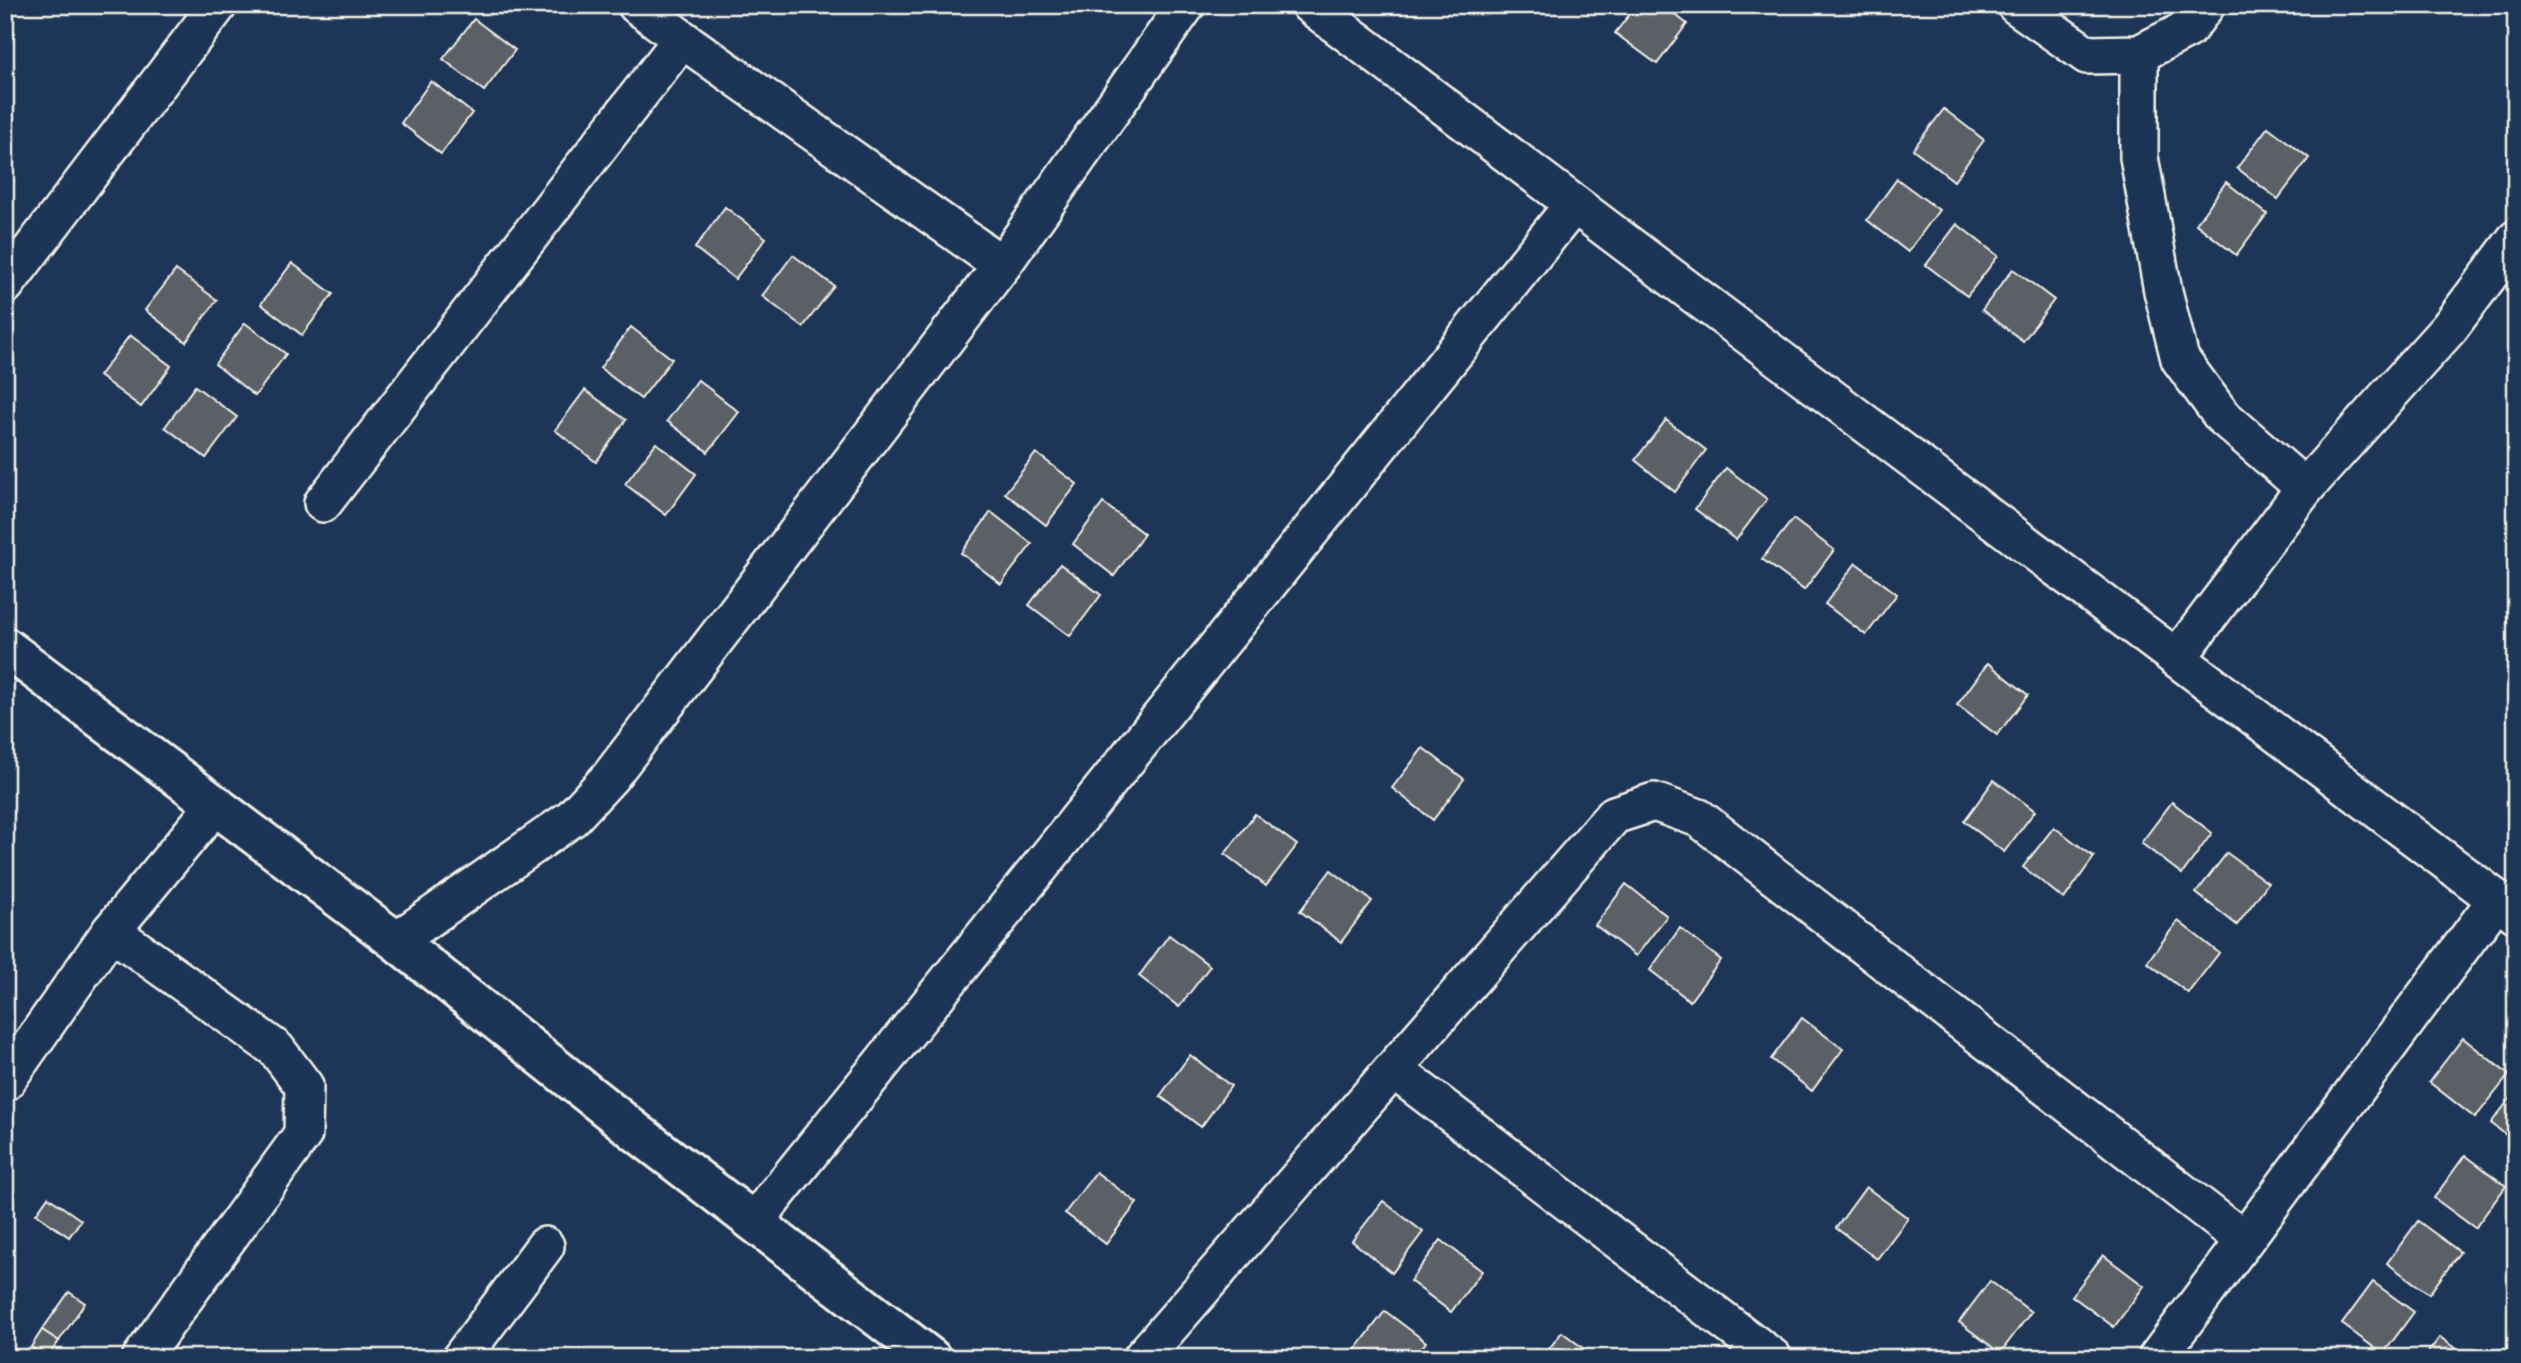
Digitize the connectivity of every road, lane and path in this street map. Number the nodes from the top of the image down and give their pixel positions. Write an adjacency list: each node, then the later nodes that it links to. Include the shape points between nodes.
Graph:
1 (218, 5): 12 (street)
2 (637, 5): 7 (street)
3 (1186, 5): 11 (street)
4 (1310, 5): 9 (street)
5 (2016, 5): 8 (street, via 2087,55)
6 (2206, 5): 8 (street, via 2188,29)
7 (681, 39): 11 (street); 14 (street)
8 (2139, 54): 13 (street, via 2139,157 2180,359 2222,416)
9 (1574, 204): 16 (street); 23 (street)
10 (2516, 239): 13 (street, via 2449,328)
11 (1002, 265): 20 (street, via 610,777 572,818)
12 (5, 285)
13 (2305, 488): 16 (street)
14 (323, 503)
15 (5, 647): 17 (street)
16 (2177, 658): 18 (street)
17 (216, 804): 19 (street); 20 (street)
18 (2507, 907): 24 (street)
19 (111, 931): 22 (street); 26 (street, via 276,1049 304,1086 303,1134)
20 (396, 941): 23 (street)
21 (1394, 1070): 24 (street, via 1614,815 1654,802 1699,818); 29 (street); 30 (street)
22 (5, 1083)
23 (754, 1222): 28 (street)
24 (2245, 1240): 31 (street)
25 (545, 1246): 27 (street)
26 (141, 1358)
27 (461, 1358)
28 (931, 1358)
29 (1142, 1358)
30 (1773, 1358)
31 (2157, 1358)

